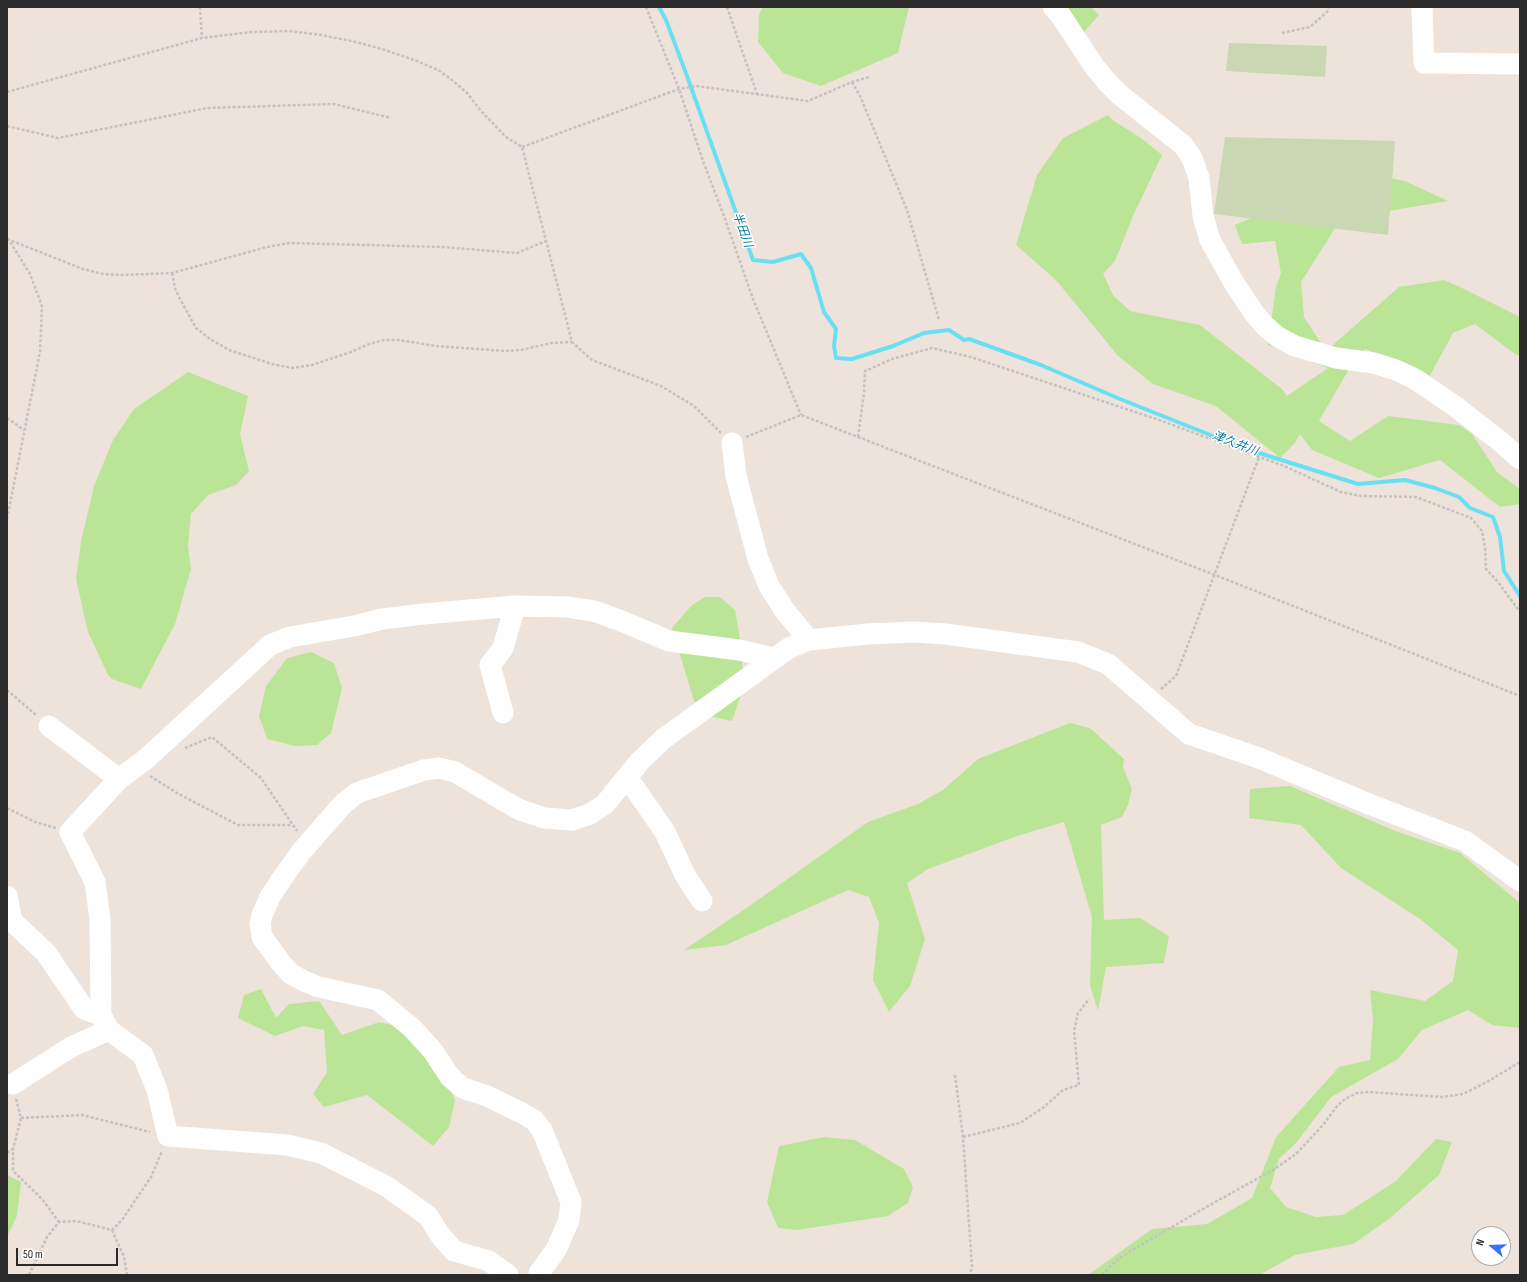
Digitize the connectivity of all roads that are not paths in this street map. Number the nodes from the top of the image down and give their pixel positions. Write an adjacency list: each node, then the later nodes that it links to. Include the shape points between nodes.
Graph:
1 (1053, 7): 5 (street, via 1106,81 1183,146 1192,158 1199,178 1203,216 1210,240 1234,283 1265,326 1295,346 1336,358 1374,363 1415,379 1456,407)
2 (1422, 7): 3 (street, via 1424,63)
3 (1520, 64)
4 (732, 443): 7 (street, via 736,476 758,559 769,586)
5 (1520, 459)
6 (515, 606): 8 (street, via 567,607 594,611 669,641 739,650); 9 (street, via 503,648 490,665); 11 (street, via 382,619 290,637 270,645)
7 (809, 640): 8 (street, via 789,648); 13 (street, via 914,632 1078,652 1108,664 1188,734 1259,758 1465,841)
8 (774, 658): 12 (street, via 663,739)
9 (503, 713)
10 (49, 726): 11 (street)
11 (127, 773): 16 (street, via 70,832 95,882 100,919)
12 (627, 778): 15 (street, via 665,832 685,875); 18 (street, via 605,804 590,814 572,820 544,818 518,809 455,772 439,768 424,770 357,793 343,804 306,846 270,897 260,924 262,937 291,974 319,987 378,1000 406,1023 433,1051 450,1077 463,1088 487,1096 534,1120 542,1130 572,1202 569,1220 556,1250)
13 (1520, 881)
14 (7, 896): 16 (street, via 12,921 46,953 84,1009)
15 (702, 901)
16 (105, 1023): 17 (street); 19 (street, via 143,1054 158,1090 168,1136 287,1145 321,1153 386,1186 428,1216 454,1252 489,1261)
17 (12, 1084)
18 (541, 1274): 19 (street)
19 (508, 1275)

